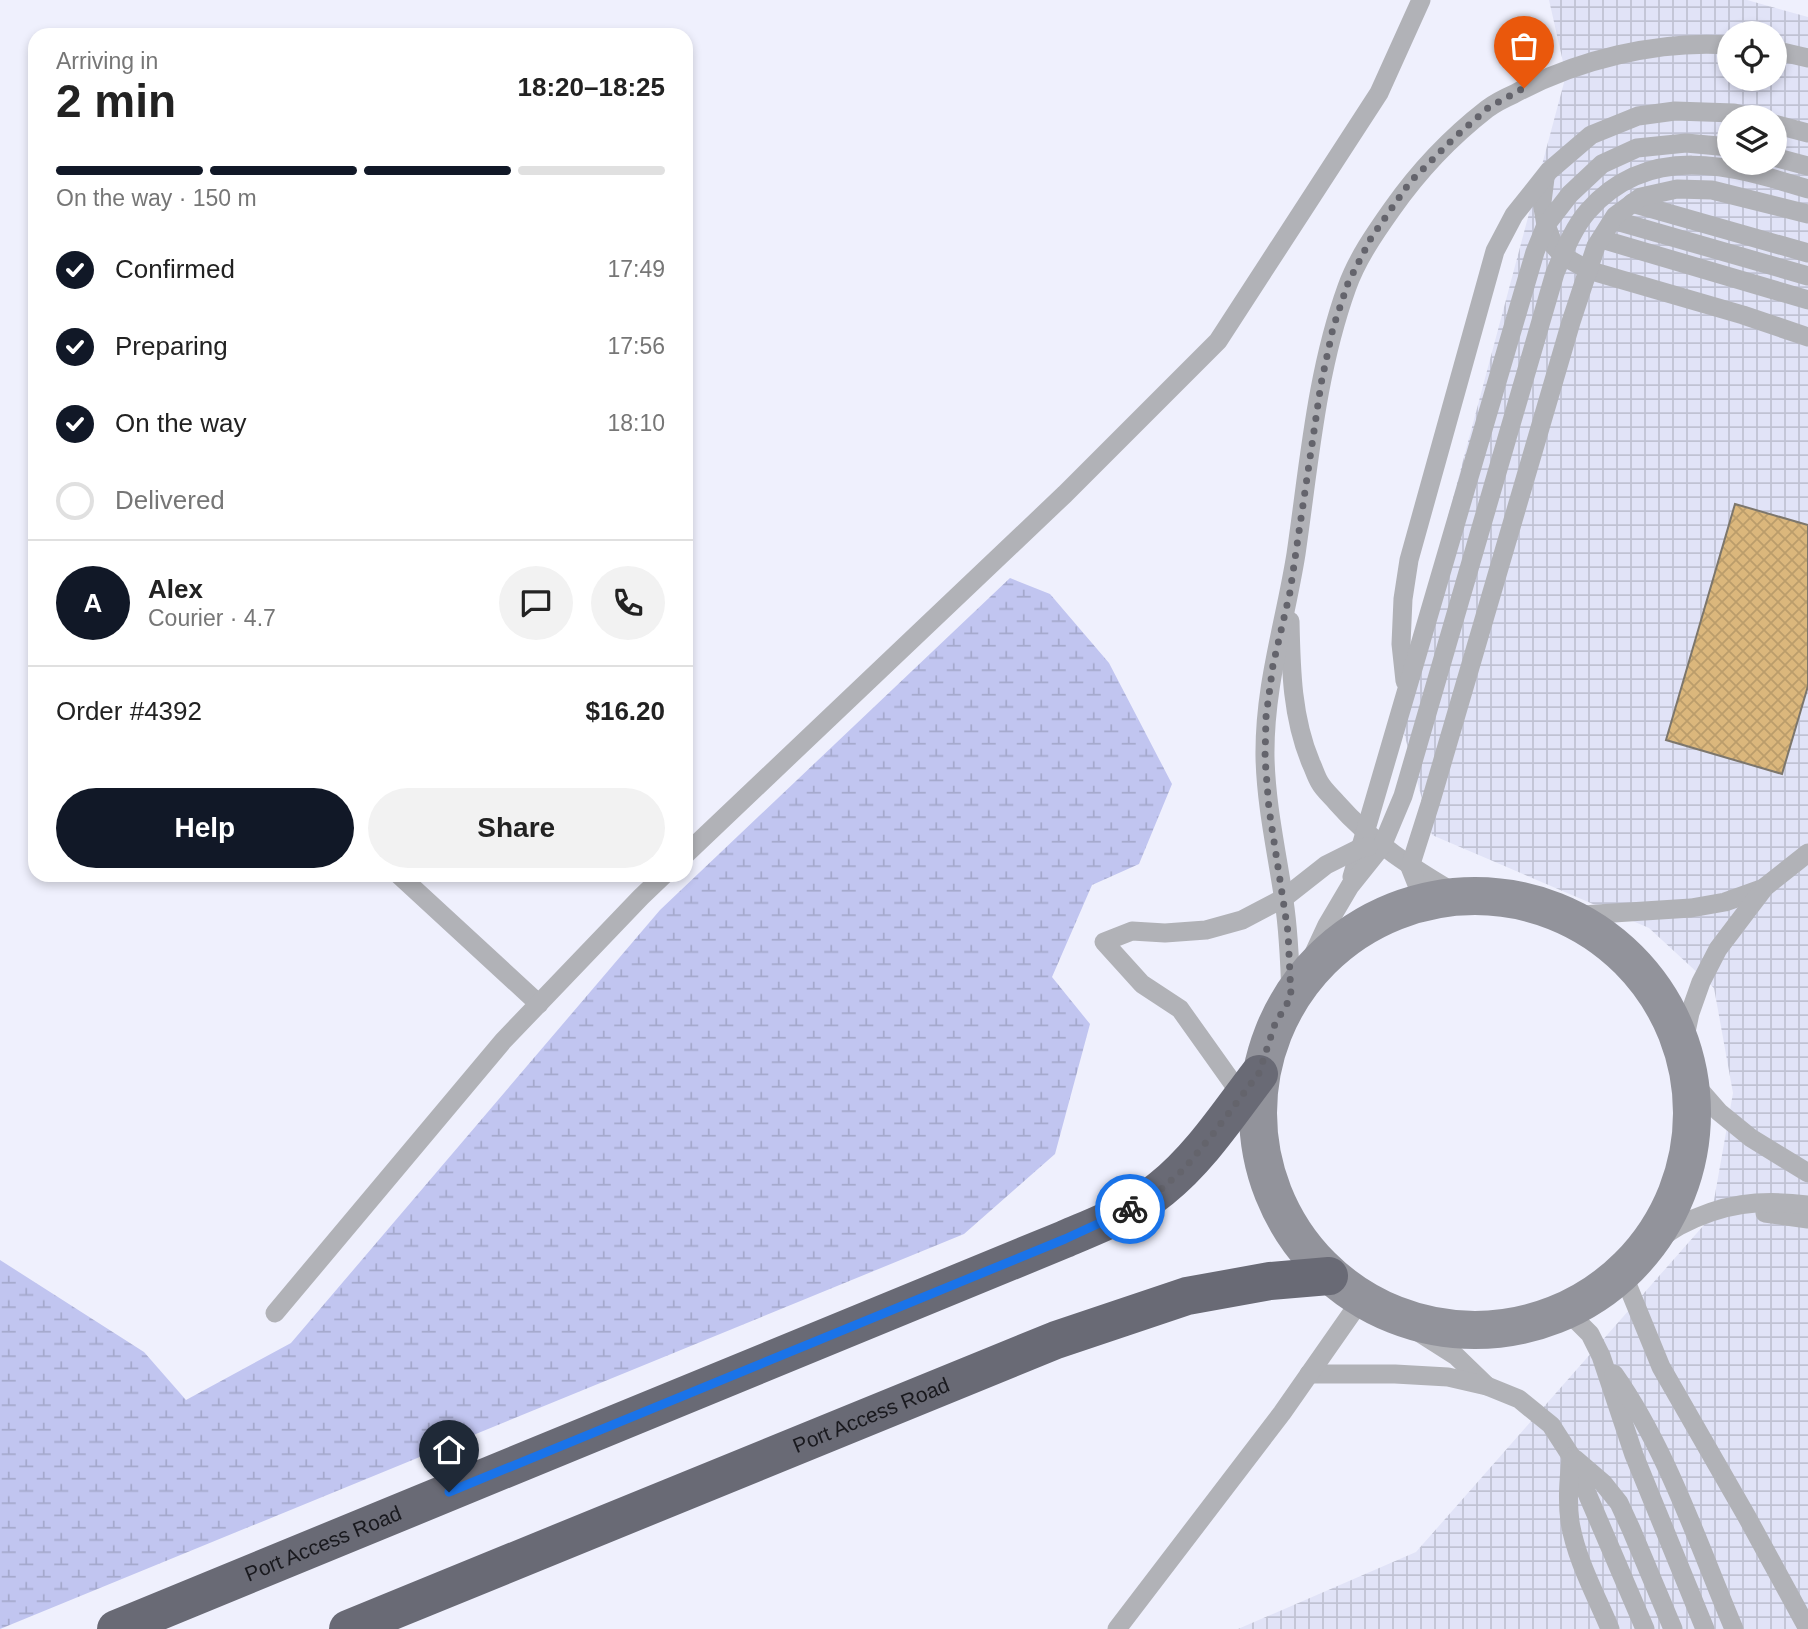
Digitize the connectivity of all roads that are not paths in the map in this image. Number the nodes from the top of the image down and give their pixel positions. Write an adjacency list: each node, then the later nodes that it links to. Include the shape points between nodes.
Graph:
1 (1421, 0): 28 (lane, via 1379,93 1218,341 1065,494)
2 (1717, 45): 24 (lane, via 1666,46 1604,58 1541,79 1489,107 1410,182 1371,238 1348,283 1333,328)
3 (1787, 53): 4 (lane)
4 (1808, 58)
5 (1717, 112): 11 (lane, via 1638,116 1591,135)
6 (1787, 127): 7 (lane)
7 (1808, 133)
8 (1717, 146): 16 (lane, via 1686,143 1637,148 1602,164)
9 (1787, 161): 10 (lane)
10 (1808, 166)
11 (1545, 177): 16 (lane, via 1542,202); 25 (lane, via 1514,215 1495,251 1409,560 1401,644)
12 (1808, 189): 19 (lane, via 1717,165 1684,164 1638,173 1613,187 1587,212)
13 (1632, 203): 14 (lane, via 1677,190 1712,190); 15 (lane); 18 (lane)
14 (1808, 214)
15 (1613, 220): 17 (lane); 21 (lane)
16 (1546, 225): 19 (lane); 25 (lane)
17 (1601, 239): 20 (lane); 22 (lane)
18 (1808, 253)
19 (1563, 256): 20 (lane); 27 (lane, via 1542,314 1403,796)
20 (1588, 270): 23 (lane); 30 (lane)
21 (1808, 276)
22 (1808, 300)
23 (1808, 337)
24 (1290, 592): 26 (lane, via 1291,667 1303,744 1319,782); 35 (lane, via 1273,665 1265,758)
25 (1406, 690): 26 (lane)
26 (1362, 839): 27 (lane); 33 (lane); 35 (lane)
27 (1382, 846): 30 (lane); 33 (lane)
28 (693, 847)
29 (1808, 853): 34 (lane)
30 (1410, 867): 36 (lane); 36 (lane)
31 (407, 882): 39 (lane)
32 (657, 882): 39 (lane)
33 (1350, 886): 38 (lane)
34 (1765, 887): 37 (lane, via 1725,902 1691,908); 40 (lane, via 1718,949 1701,982 1690,1013)
35 (1284, 898): 38 (lane); 41 (lane, via 1206,930 1132,931 1104,942 1142,984 1180,1009)
36 (1442, 899): 37 (street, via 1515,899); 38 (street, via 1378,918 1336,944)
37 (1567, 916): 40 (street, via 1617,948 1657,993)
38 (1297, 988): 41 (street, via 1275,1024)
39 (539, 1004): 49 (lane)
40 (1687, 1063): 42 (lane, via 1719,1112); 46 (street, via 1692,1140 1677,1197)
41 (1253, 1097): 47 (street, via 1258,1148 1283,1219); 55 (highway, Port Access Road, via 1184,1169 1121,1214)
42 (1808, 1173)
43 (1808, 1205): 44 (lane, via 1756,1202)
44 (1716, 1211): 45 (lane); 46 (lane, via 1679,1226)
45 (1808, 1219)
46 (1635, 1261): 50 (street, via 1594,1297); 63 (lane, via 1661,1367)
47 (1329, 1276): 48 (street); 56 (highway, Port Access Road, via 1187,1296 1056,1340)
48 (1375, 1307): 50 (street, via 1446,1330 1505,1330); 52 (lane); 53 (lane, via 1456,1356)
49 (275, 1313)
50 (1561, 1314): 51 (lane, via 1576,1320 1590,1334)
51 (1601, 1356): 61 (lane, via 1634,1455); 62 (lane, via 1634,1402 1656,1444)
52 (1309, 1374): 53 (lane, via 1448,1377); 57 (lane)
53 (1487, 1386): 54 (lane, via 1519,1399 1551,1425)
54 (1571, 1456): 58 (lane, via 1570,1522); 59 (lane); 60 (lane, via 1619,1503)
55 (116, 1629)
56 (348, 1629)
57 (1117, 1629)
58 (1610, 1629)
59 (1645, 1629)
60 (1673, 1629)
61 (1705, 1629)
62 (1734, 1629)
63 (1808, 1629)

